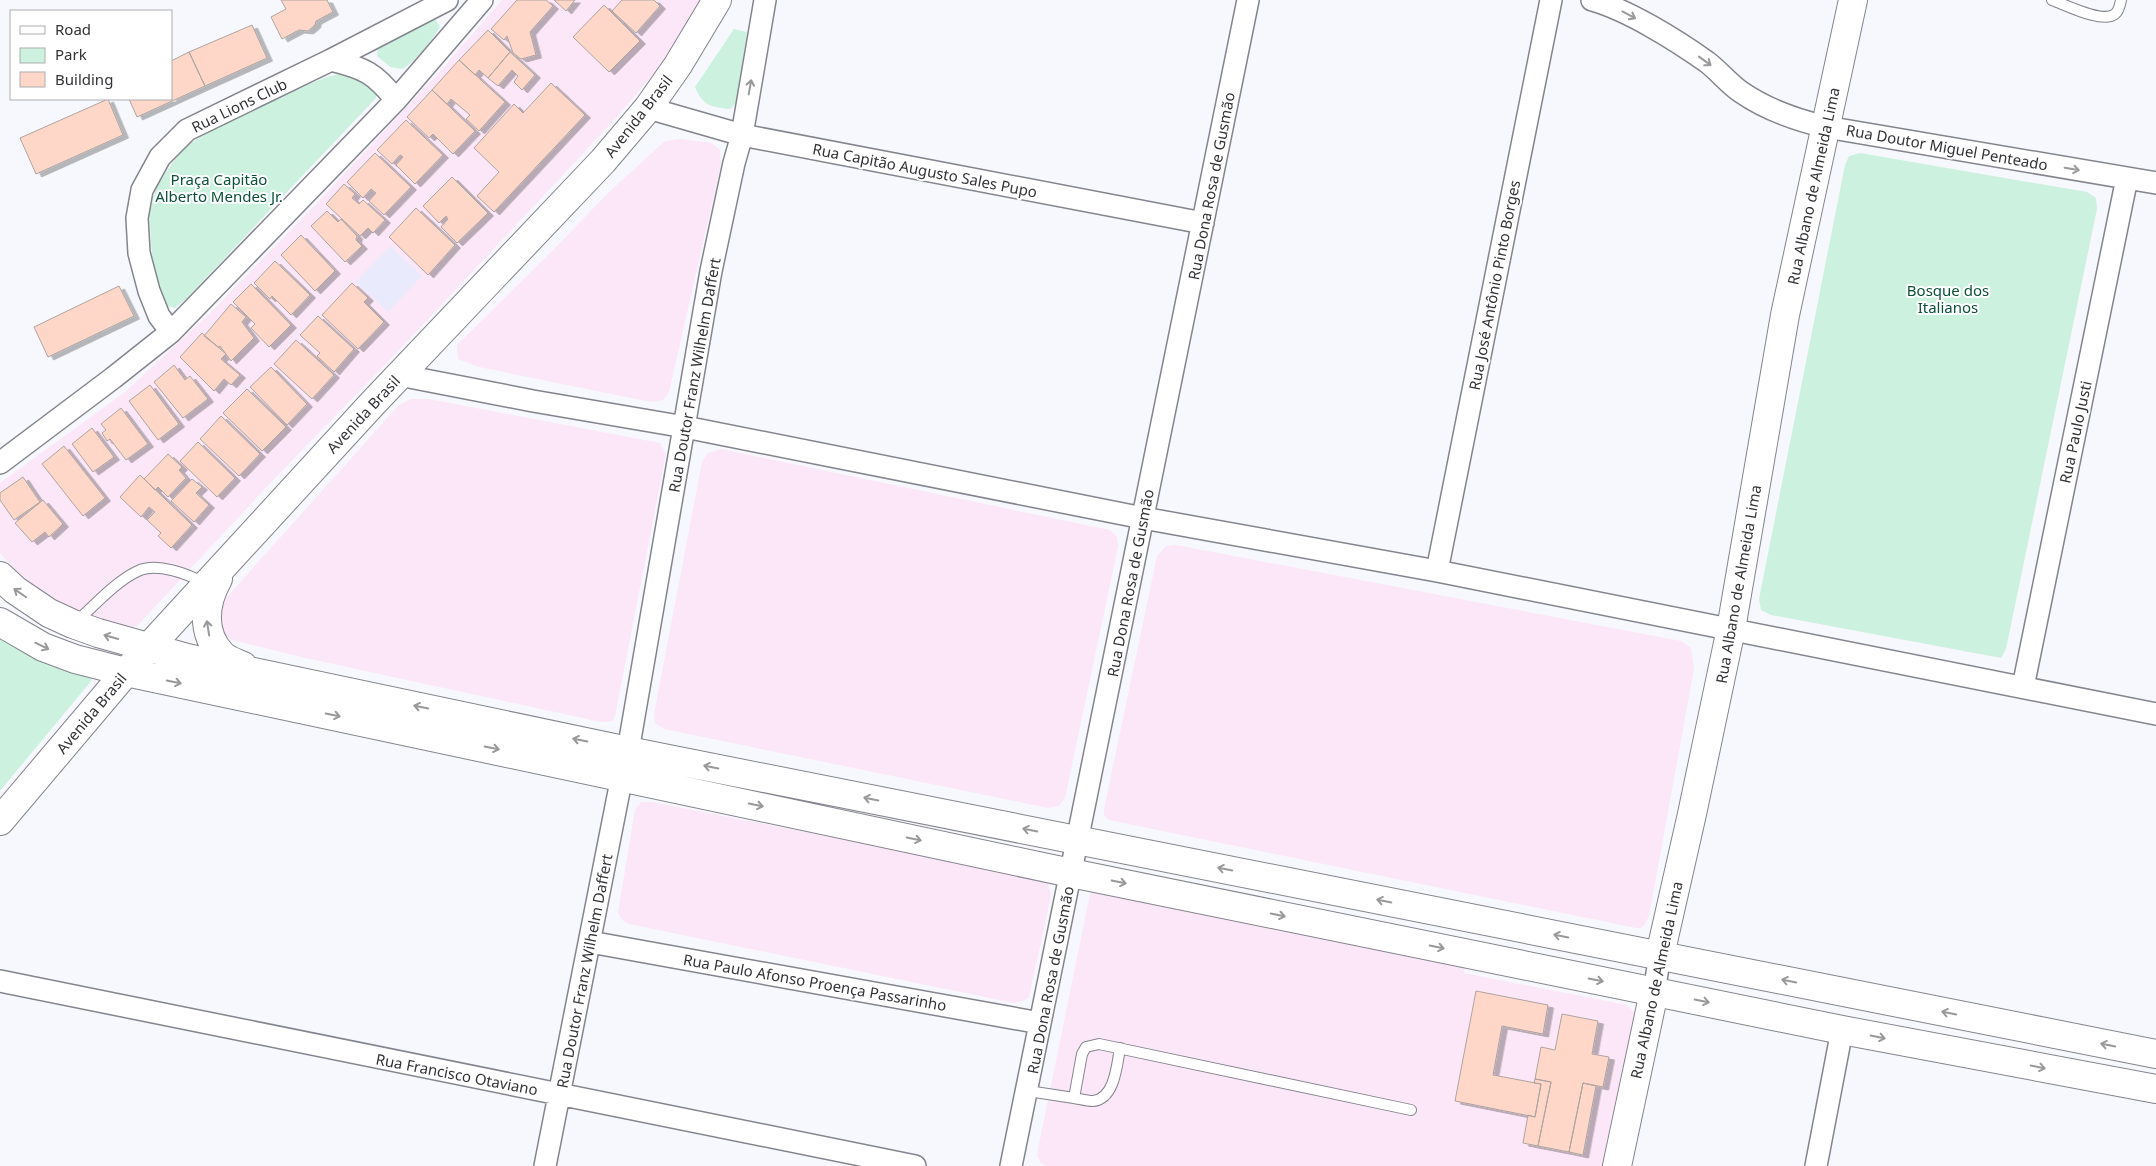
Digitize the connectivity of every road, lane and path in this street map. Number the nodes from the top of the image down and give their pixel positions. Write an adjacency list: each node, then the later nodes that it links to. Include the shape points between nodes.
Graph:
1 (447, 0): 11 (street, Rua Lions Club)
2 (482, 0): 12 (street)
3 (717, 0): 13 (main road, Avenida Brasil)
4 (765, 0): 15 (street, Rua Doutor Franz Wilhelm Daffert, one-way to 4)
5 (1248, 0): 18 (street, Rua Dona Rosa de Gusmão)
6 (1551, 0): 25 (street, Rua José Antônio Pinto Borges)
7 (1592, 0): 14 (street, Rua Doutor Miguel Penteado, one-way to 14, via 1627,14 1664,35 1707,62 1740,92 1764,106 1794,119)
8 (1852, 0): 14 (main road, Rua Albano de Almeida Lima)
9 (2052, 0): 10 (lane, via 2101,18 2114,15)
10 (2121, 0)
11 (331, 60): 12 (street, via 359,67 382,82); 19 (street, Rua Lions Club, via 187,130 160,157 142,190 137,227 139,253 149,291)
12 (396, 100): 19 (street)
13 (648, 108): 15 (street, Rua Capitão Augusto Sales Pupo); 20 (main road, Avenida Brasil, via 603,161)
14 (1826, 127): 16 (street, Rua Doutor Miguel Penteado, one-way to 16); 30 (main road, Rua Albano de Almeida Lima, via 1785,315)
15 (742, 135): 18 (street, Rua Capitão Augusto Sales Pupo); 21 (street, Rua Doutor Franz Wilhelm Daffert, via 711,271)
16 (2127, 178): 17 (street, Rua Doutor Miguel Penteado); 34 (street, Rua Paulo Justi)
17 (2156, 183)
18 (1203, 223): 23 (street, Rua Dona Rosa de Gusmão)
19 (170, 332): 22 (street)
20 (399, 375): 21 (street); 24 (main road, Avenida Brasil)
21 (685, 427): 23 (street); 36 (street, Rua Doutor Franz Wilhelm Daffert)
22 (0, 462)
23 (1144, 518): 25 (street); 38 (street, Rua Dona Rosa de Gusmão)
24 (228, 560): 27 (main road, Avenida Brasil); 33 (main road, one-way to 24, via 223,656 210,638 206,610 210,593)
25 (1437, 571): 30 (street)
26 (0, 576): 29 (main road, one-way to 26, via 15,590)
27 (207, 584): 29 (lane, via 192,576 158,568 140,570 122,581); 31 (main road, Avenida Brasil)
28 (0, 622): 32 (main road, one-way to 32, via 43,647)
29 (73, 624): 31 (main road, one-way to 29)
30 (1731, 629): 34 (street); 41 (main road, Rua Albano de Almeida Lima)
31 (149, 648): 32 (main road, Avenida Brasil); 33 (main road)
32 (126, 672): 36 (main road, one-way to 36); 37 (main road, Avenida Brasil)
33 (253, 672): 36 (main road, one-way to 33)
34 (2023, 687): 35 (street)
35 (2156, 714)
36 (625, 763): 38 (main road, one-way to 36); 39 (main road, one-way to 39); 40 (street, Rua Doutor Franz Wilhelm Daffert)
37 (0, 821)
38 (1078, 840): 39 (street, Rua Dona Rosa de Gusmão); 41 (main road, one-way to 38)
39 (1071, 873): 43 (main road, one-way to 43); 44 (street, Rua Dona Rosa de Gusmão)
40 (590, 942): 44 (street, Rua Paulo Afonso Proença Passarinho); 50 (street, Rua Doutor Franz Wilhelm Daffert)
41 (1660, 956): 43 (street, Rua Albano de Almeida Lima); 47 (main road, one-way to 41)
42 (0, 981): 50 (street, Rua Francisco Otaviano)
43 (1654, 992): 45 (main road, one-way to 45); 56 (main road, Rua Albano de Almeida Lima)
44 (1040, 1023): 49 (street, Rua Dona Rosa de Gusmão)
45 (1842, 1030): 48 (main road, one-way to 48); 57 (street)
46 (1120, 1048): 51 (lane, via 1114,1078 1106,1095 1095,1101); 51 (lane, via 1099,1044 1086,1047); 52 (lane)
47 (2156, 1054)
48 (2156, 1089)
49 (1028, 1091): 51 (lane); 55 (street, Rua Dona Rosa de Gusmão)
50 (560, 1094): 53 (street, Rua Doutor Franz Wilhelm Daffert); 54 (street, Rua Francisco Otaviano)
51 (1074, 1098)
52 (1411, 1110)
53 (545, 1166)
54 (915, 1166)
55 (1011, 1166)
56 (1617, 1166)
57 (1816, 1166)

